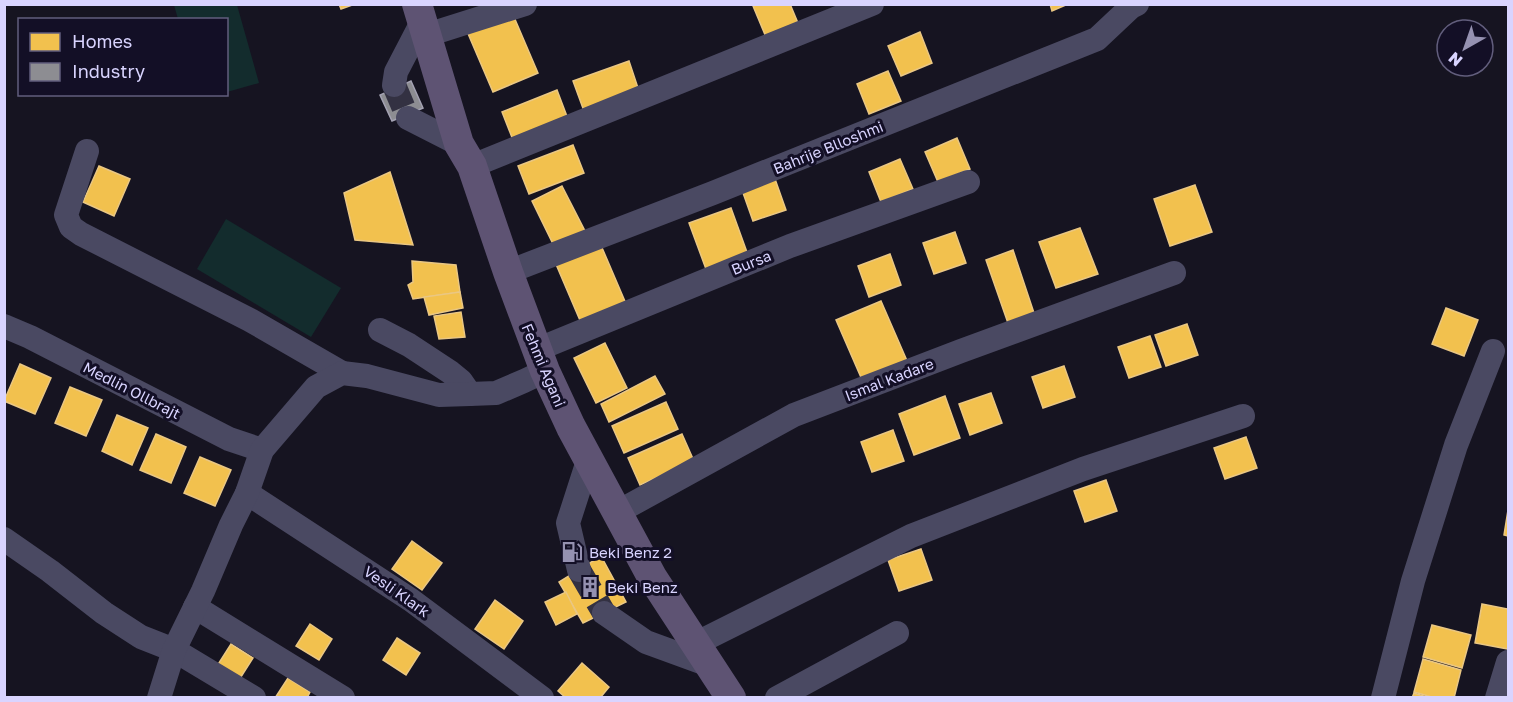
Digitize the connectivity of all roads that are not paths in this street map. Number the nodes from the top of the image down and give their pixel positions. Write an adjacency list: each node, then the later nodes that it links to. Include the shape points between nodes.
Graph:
1 (525, 4): 4 (street)
2 (872, 4): 8 (street)
3 (1137, 4): 10 (street, Bahrije Blloshmi, via 1097,39)
4 (422, 20): 5 (street, via 396,72); 8 (main road, Fehmi Agani)
5 (394, 85)
6 (408, 118): 8 (street)
7 (87, 151): 16 (street, via 66,215 71,227 250,320)
8 (465, 155): 10 (main road, Fehmi Agani)
9 (968, 182): 15 (street, Bursa, via 790,246)
10 (508, 272): 15 (main road, Fehmi Agani)
11 (1173, 273): 22 (street, Ismal Kadare, via 794,415)
12 (4, 326): 19 (street, Medlin Ollbrajt, via 229,439)
13 (381, 330): 17 (street, via 450,372)
14 (1493, 351): 37 (street, via 1456,445 1413,581)
15 (541, 360): 17 (street, Bursa, via 524,381 496,393); 20 (main road, Fehmi Agani)
16 (342, 373): 17 (street, Bursa, via 439,394); 19 (street, via 316,387)
17 (470, 394)
18 (1244, 416): 29 (street, via 1083,469 911,536)
19 (262, 450): 21 (street)
20 (588, 460): 22 (main road, Fehmi Agani); 24 (street, via 568,523)
21 (247, 493): 25 (street); 34 (street, Vesli Klark, via 411,600)
22 (616, 513): 29 (main road, Fehmi Agani, via 651,577)
23 (4, 539): 28 (street, via 104,613 141,637)
24 (579, 570)
25 (195, 606): 28 (street); 33 (street)
26 (603, 613): 29 (street, via 646,642)
27 (897, 633): 36 (street)
28 (174, 650): 31 (street); 32 (street)
29 (702, 654): 35 (main road, Fehmi Agani)
30 (1509, 662): 38 (street)
31 (159, 698)
32 (254, 698)
33 (343, 698)
34 (542, 698)
35 (731, 698)
36 (777, 698)
37 (1383, 698)
38 (1497, 698)

